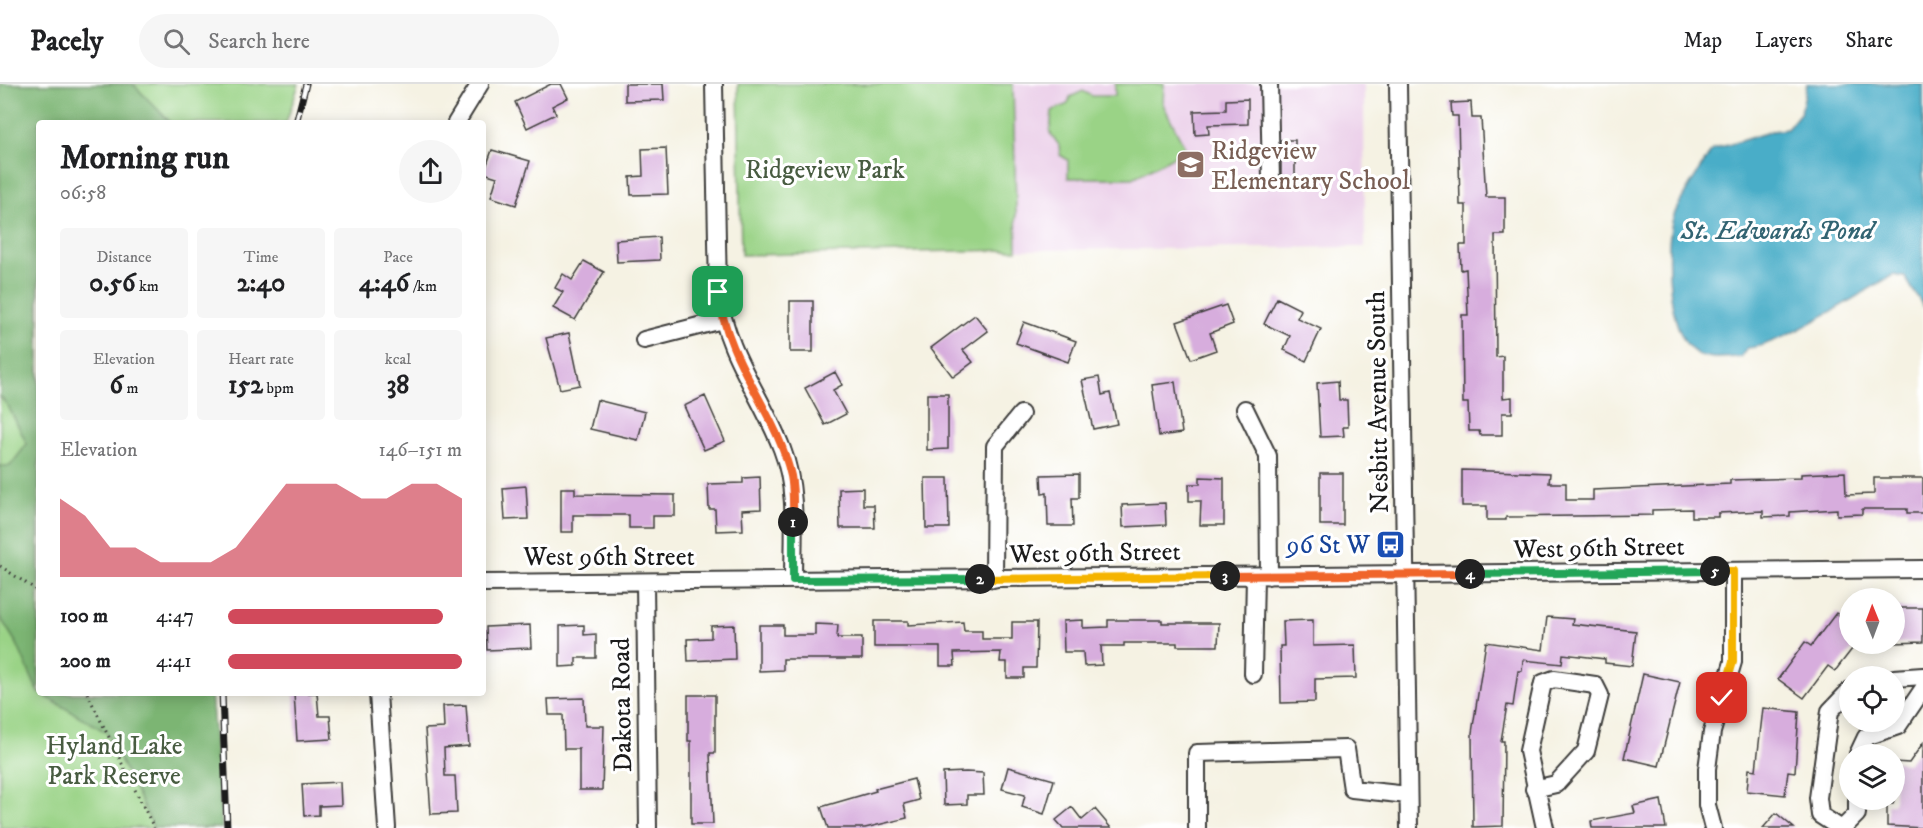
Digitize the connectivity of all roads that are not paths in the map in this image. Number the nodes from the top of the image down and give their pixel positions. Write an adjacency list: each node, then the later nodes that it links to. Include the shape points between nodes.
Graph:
1 (480, 84): 5 (street)
2 (714, 84): 7 (street, via 718,292)
3 (1269, 84): 6 (street)
4 (1398, 84): 13 (street, Nesbitt Avenue South)
5 (458, 120)
6 (1271, 180)
7 (722, 320): 8 (street); 16 (street, via 737,361 782,447 791,477)
8 (644, 340)
9 (1245, 409): 14 (street, via 1268,456)
10 (1021, 414): 15 (street, via 995,446)
11 (1923, 570): 12 (street, West 96th Street)
12 (1733, 571): 13 (street, West 96th Street); 34 (street, via 1733,662 1712,732 1707,769 1707,805)
13 (1405, 575): 14 (street, West 96th Street); 27 (street, Nesbitt Avenue South)
14 (1262, 576): 15 (street, West 96th Street); 19 (street)
15 (994, 579): 16 (street, West 96th Street)
16 (793, 580): 17 (street, West 96th Street)
17 (645, 582): 18 (street, West 96th Street); 30 (street, Dakota Road)
18 (486, 583)
19 (1253, 674)
20 (1923, 676): 21 (street)
21 (1905, 677)
22 (1923, 689): 25 (street, via 1898,726 1866,737)
23 (378, 696): 29 (street)
24 (1839, 702): 35 (street, via 1830,711 1818,798 1820,815)
25 (1863, 744)
26 (1534, 789): 26 (street, via 1528,751 1543,683 1554,679 1595,685 1600,695 1586,751 1556,784); 33 (street)
27 (1408, 795): 31 (street, via 1352,789 1346,749 1197,753); 32 (street, Nesbitt Avenue South)
28 (1857, 810): 35 (street)
29 (387, 828)
30 (648, 828)
31 (1197, 828)
32 (1409, 828)
33 (1545, 828)
34 (1713, 828)
35 (1842, 828)

